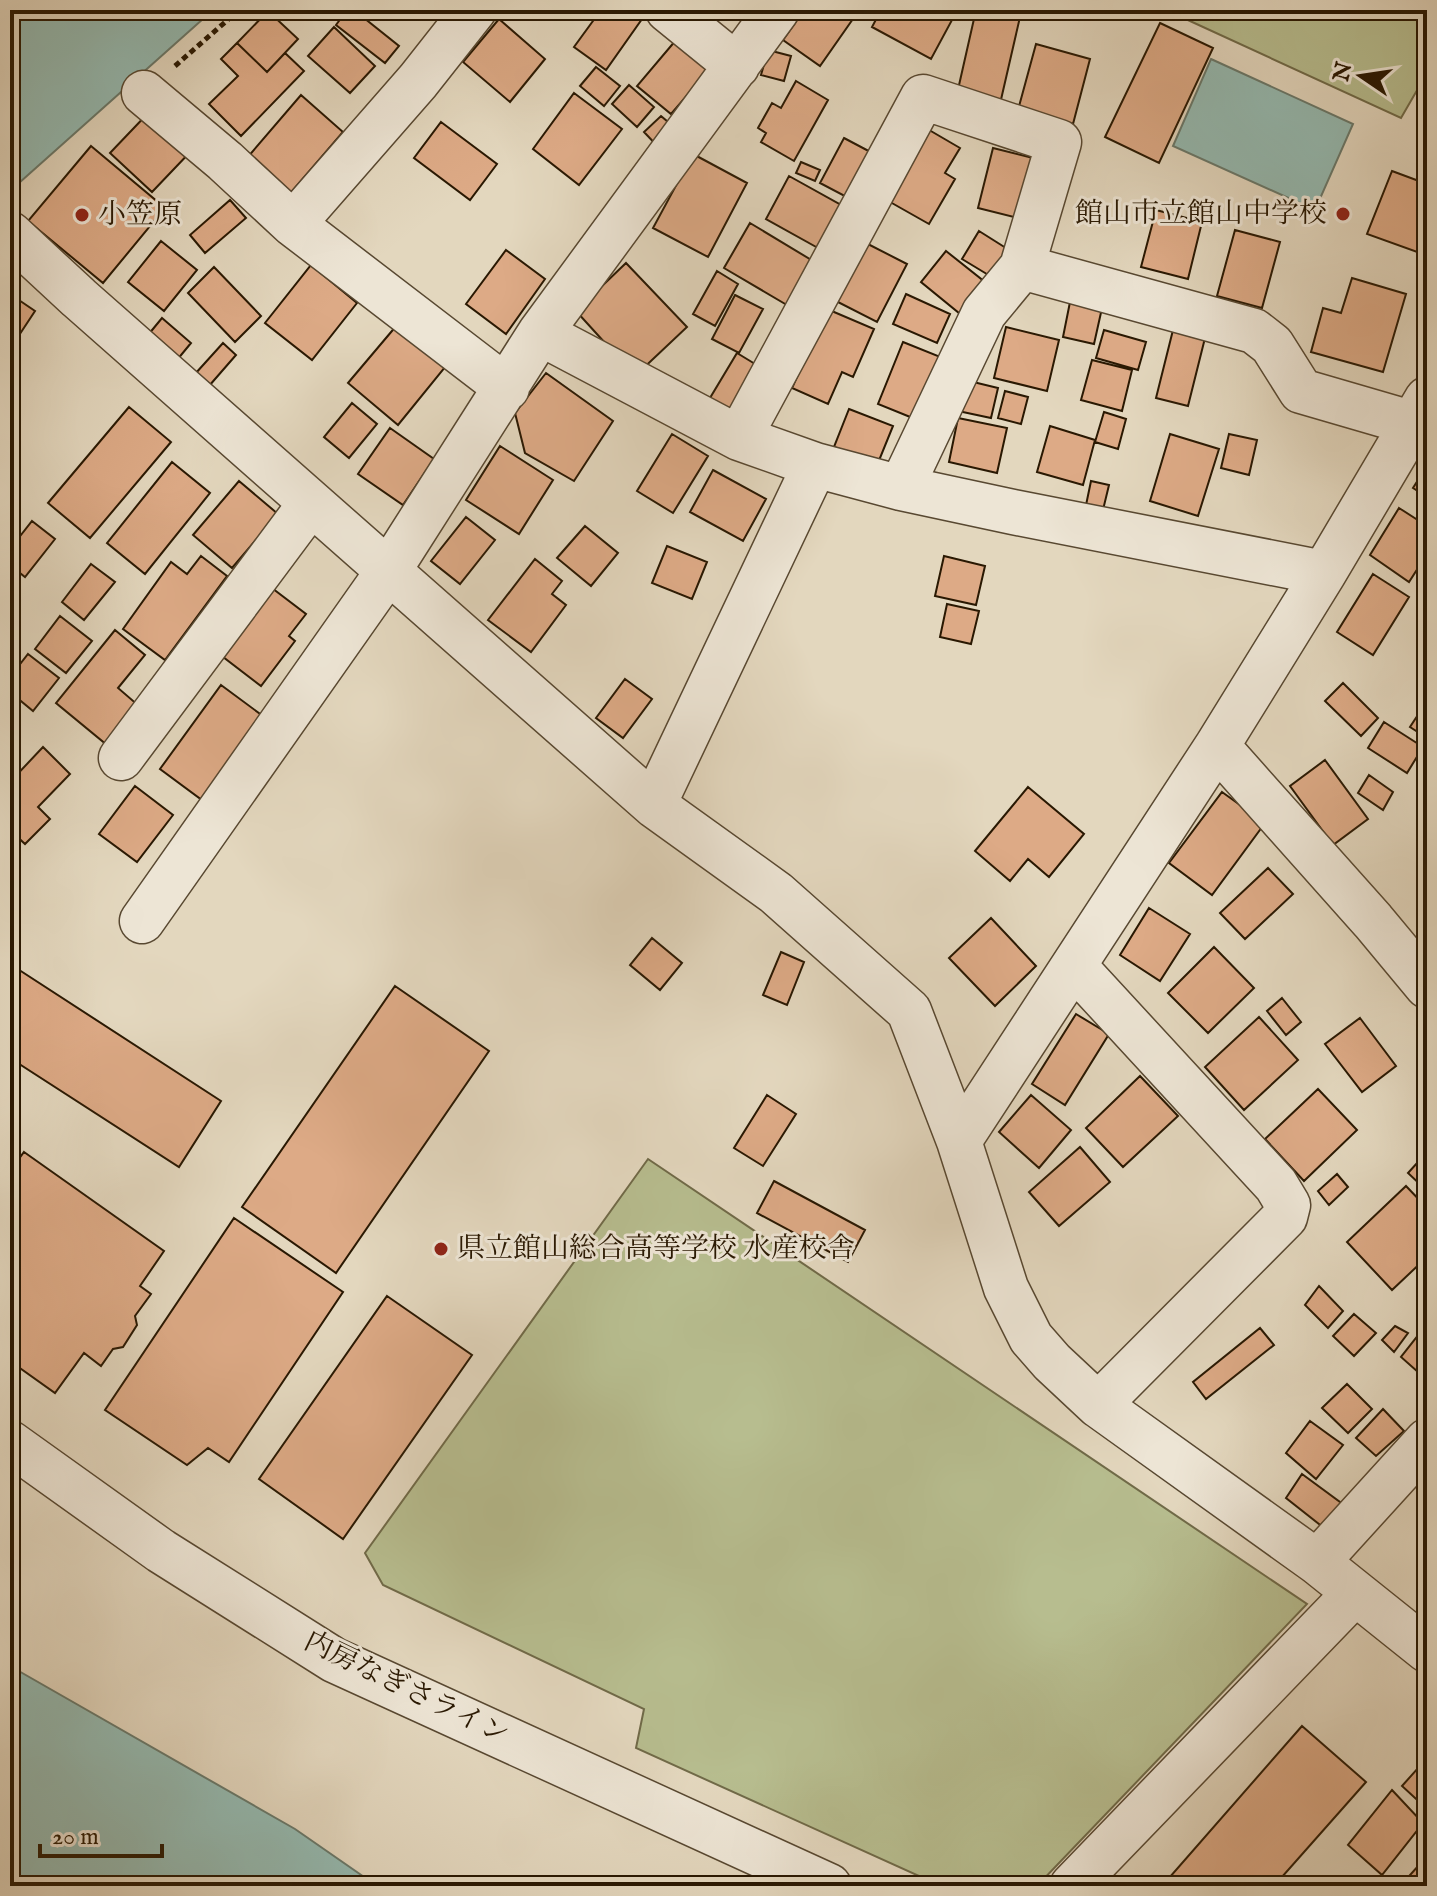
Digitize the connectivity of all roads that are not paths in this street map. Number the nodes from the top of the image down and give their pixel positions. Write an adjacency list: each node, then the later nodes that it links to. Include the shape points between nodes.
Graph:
1 (474, 10): 6 (street)
2 (668, 10): 4 (street)
3 (777, 10): 4 (street)
4 (737, 66): 9 (street)
5 (144, 93): 6 (street)
6 (293, 224): 10 (street)
7 (10, 234): 15 (street)
8 (1022, 267): 11 (street, via 1254,331 1272,345 1301,391); 12 (street, via 1059,142 923,97); 14 (street, via 984,313)
9 (540, 333): 10 (street); 12 (street)
10 (507, 388): 16 (street)
11 (1419, 411): 17 (street)
12 (739, 438): 13 (street)
13 (815, 465): 14 (street); 20 (street)
14 (901, 488): 17 (street)
15 (311, 503): 16 (street); 19 (street)
16 (389, 570): 20 (street); 21 (street)
17 (1324, 573): 18 (street)
18 (1217, 746): 22 (street); 23 (street)
19 (121, 758)
20 (654, 804): 24 (street, via 776,893 909,1011)
21 (142, 921)
22 (1074, 966): 24 (street); 25 (street, via 1276,1185 1288,1205 1285,1217)
23 (1427, 986)
24 (959, 1141): 25 (street, via 1006,1288 1031,1338)
25 (1098, 1405): 28 (street)
26 (1427, 1441): 28 (street)
27 (10, 1443): 31 (street, 内房なぎさライン, via 161,1551 334,1660)
28 (1317, 1562): 29 (street)
29 (1355, 1593): 30 (street); 32 (street)
30 (1427, 1650)
31 (829, 1886)
32 (1072, 1886)

